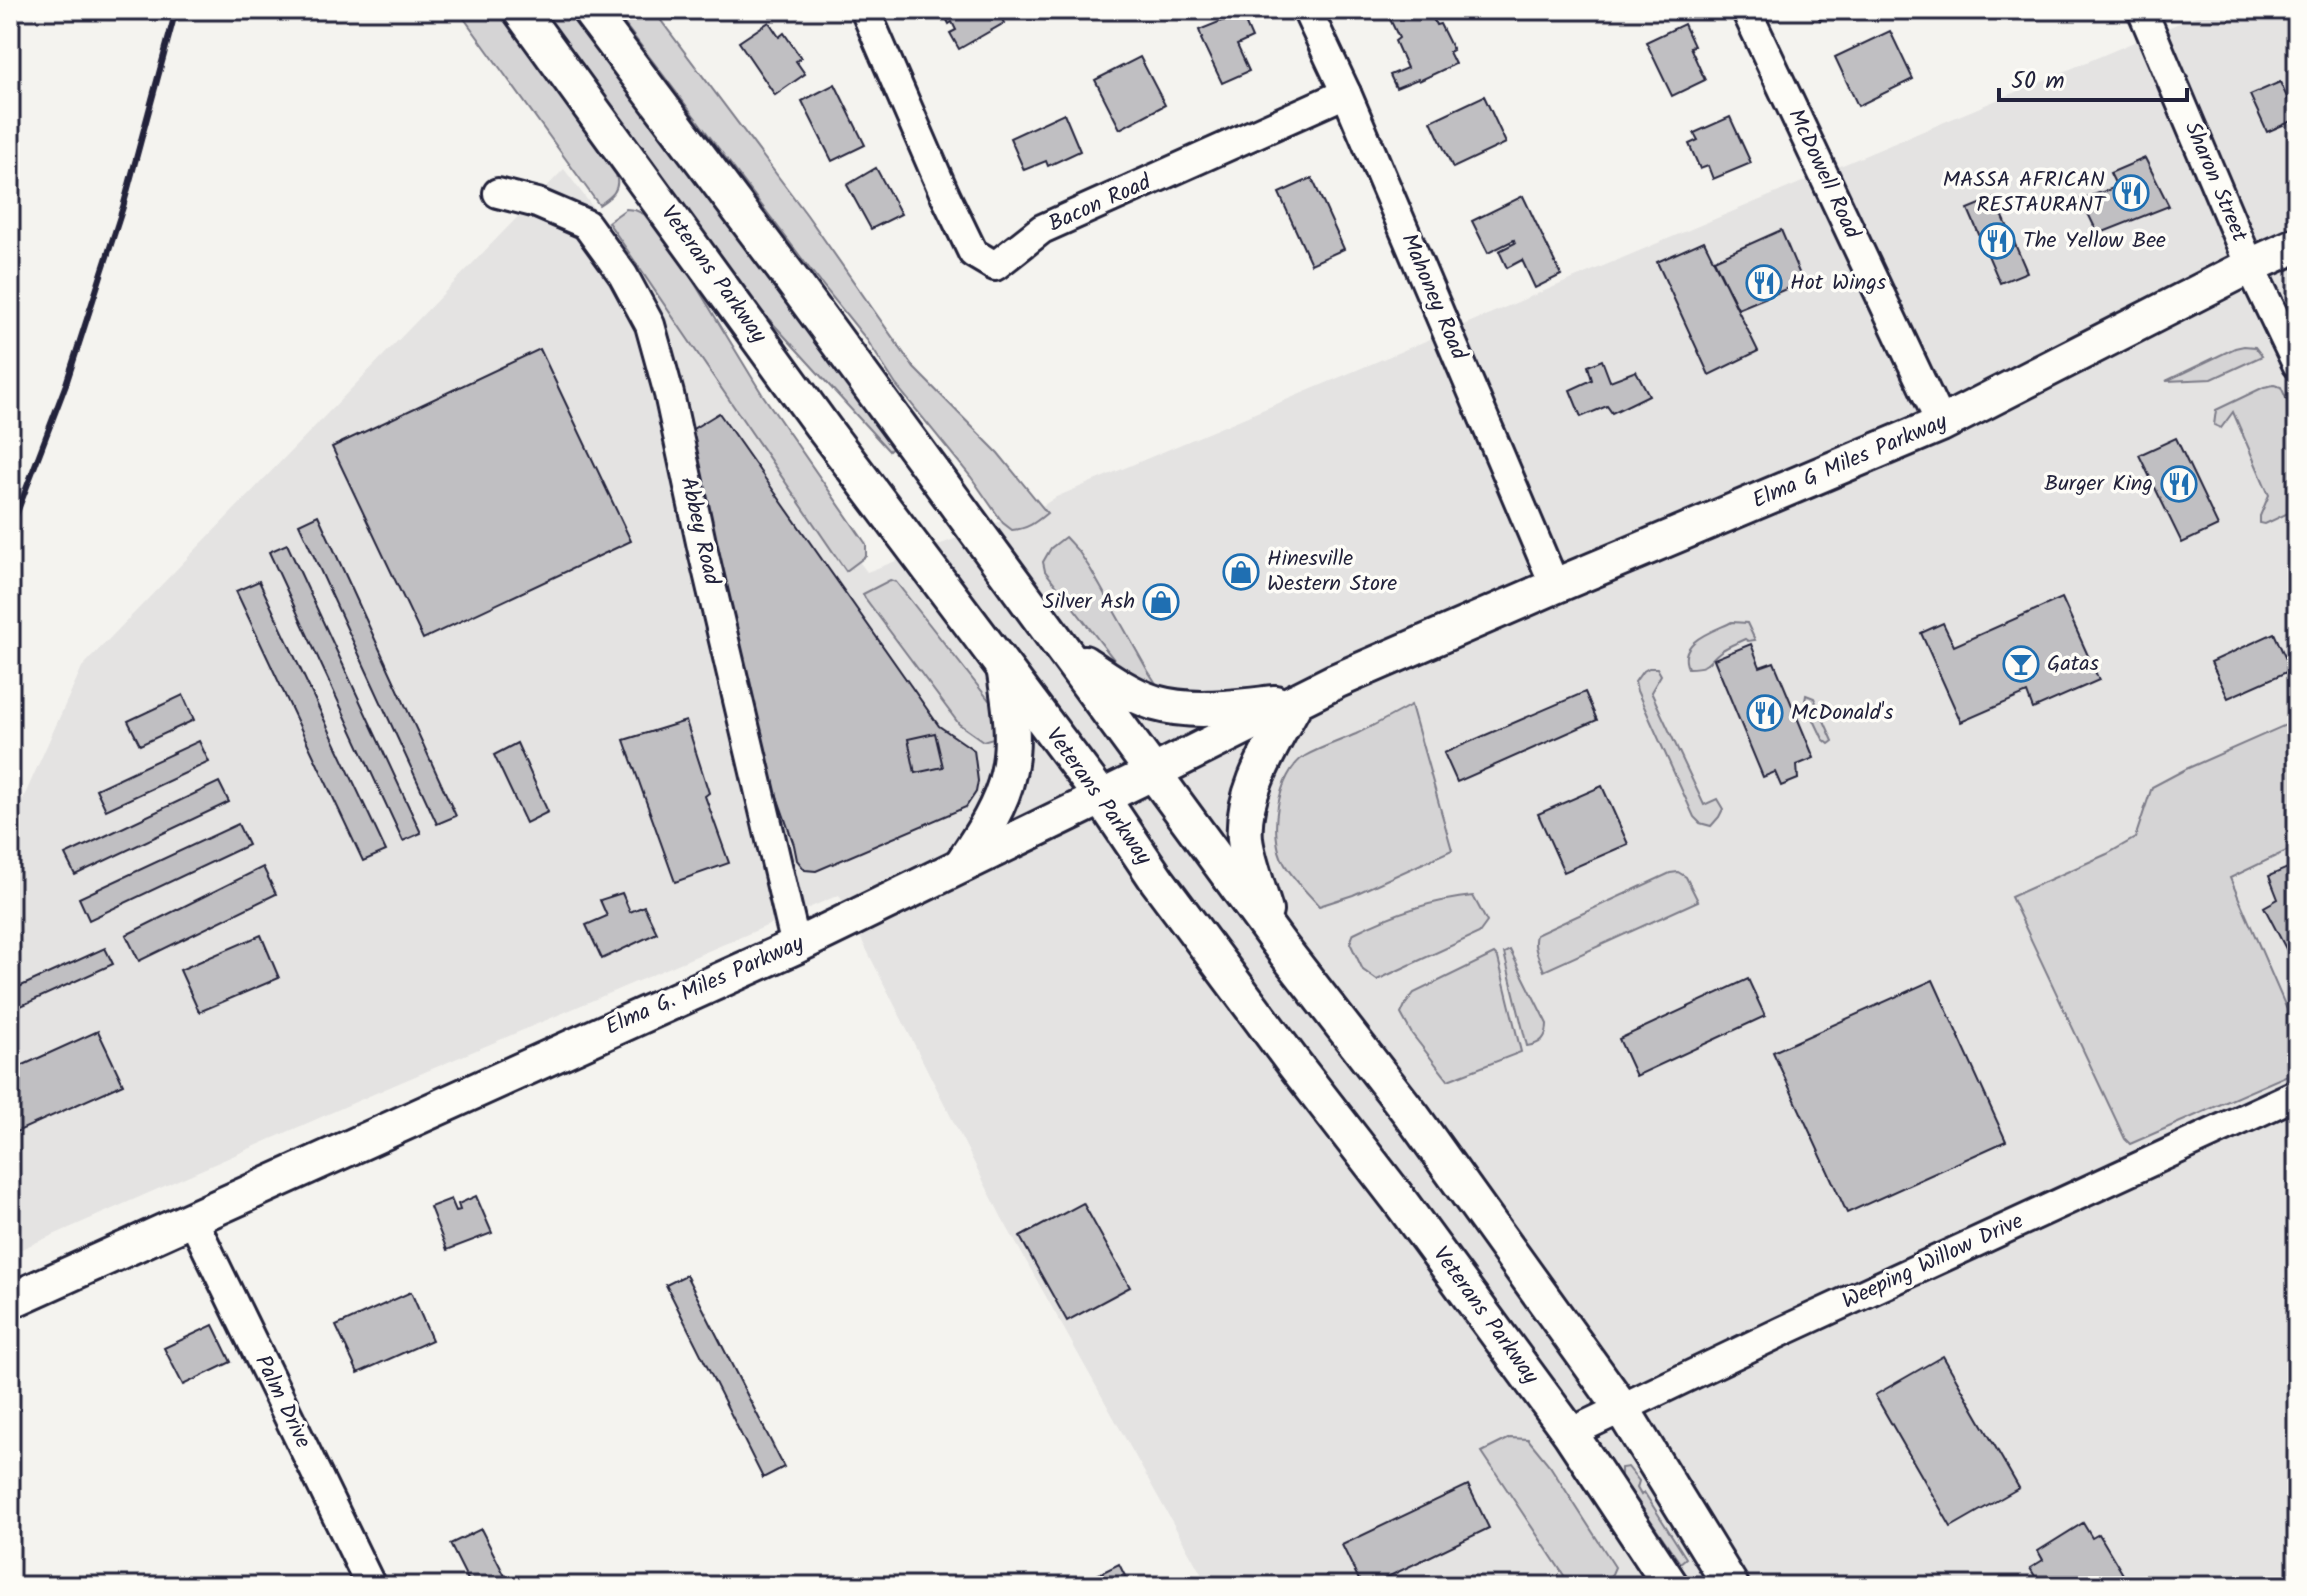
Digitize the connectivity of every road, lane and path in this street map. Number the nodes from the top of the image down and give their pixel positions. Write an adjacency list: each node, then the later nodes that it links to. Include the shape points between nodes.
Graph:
1 (520, 10): 16 (main road, Veterans Parkway)
2 (589, 10): 14 (main road)
3 (865, 10): 7 (street, Bacon Road, via 973,253 995,266 1042,229)
4 (1307, 10): 7 (street, Mahoney Road)
5 (1746, 10): 12 (street, McDowell Road)
6 (2142, 10): 10 (street, Sharon Street)
7 (1346, 93): 13 (street, Mahoney Road)
8 (498, 193): 22 (street, Abbey Road, via 586,224 650,325)
9 (2297, 245): 10 (main road, Elma G Miles Parkway)
10 (2250, 266): 11 (street, Sharon Street); 12 (main road, Elma G Miles Parkway)
11 (2297, 364)
12 (1941, 424): 13 (main road, Elma G Miles Parkway)
13 (1555, 586): 15 (main road, Elma G Miles Parkway)
14 (1065, 650): 17 (main road, via 1153,703 1212,708); 18 (main road)
15 (1393, 657): 17 (main road, Elma G. Miles Parkway)
16 (1004, 669): 19 (main road, Veterans Parkway); 20 (main road, via 1012,716 1008,777 985,829)
17 (1296, 701): 18 (main road, Elma G. Miles Parkway); 21 (main road, via 1246,808 1245,840)
18 (1154, 772): 19 (main road, Elma G. Miles Parkway); 21 (main road)
19 (1102, 798): 20 (main road, Elma G. Miles Parkway); 27 (main road, Veterans Parkway, via 1157,880)
20 (961, 865): 22 (main road, Elma G. Miles Parkway)
21 (1271, 932): 26 (main road, via 1413,1117)
22 (796, 946): 24 (main road, Elma G. Miles Parkway)
23 (2297, 1094): 26 (street, Weeping Willow Drive)
24 (192, 1218): 25 (main road, Elma G. Miles Parkway); 28 (street, Palm Drive)
25 (10, 1301)
26 (1621, 1407): 27 (street, Weeping Willow Drive); 30 (main road)
27 (1570, 1433): 29 (main road, Veterans Parkway)
28 (371, 1586)
29 (1671, 1586)
30 (1731, 1586)

